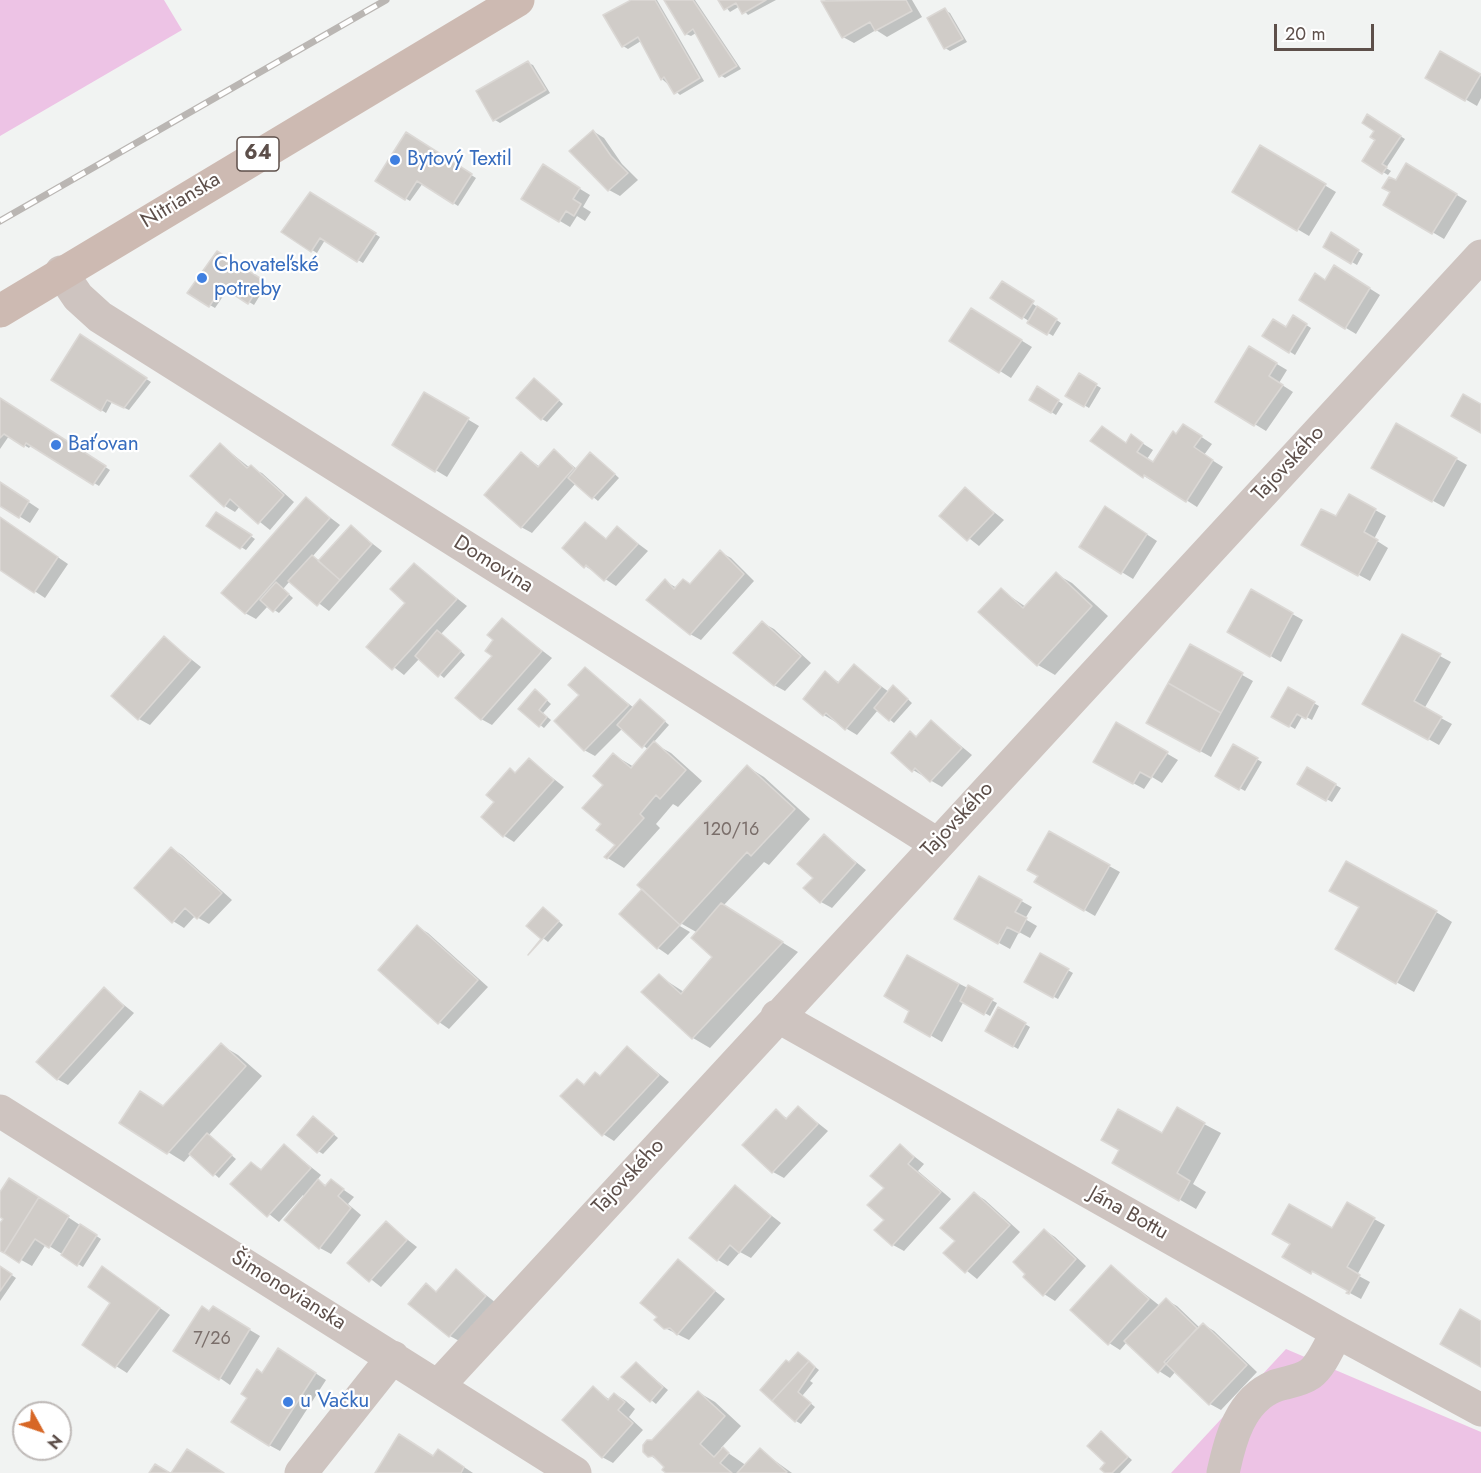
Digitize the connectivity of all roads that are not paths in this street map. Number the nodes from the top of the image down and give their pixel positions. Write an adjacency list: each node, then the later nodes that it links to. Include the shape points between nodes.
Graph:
1 (518, 0): 3 (main road, Nitrianska / 64)
2 (1481, 256): 5 (street, Tajovského)
3 (61, 272): 4 (main road, Nitrianska / 64); 5 (street, Domovina, via 78,297 100,317)
4 (0, 311)
5 (937, 844): 6 (street, Tajovského)
6 (777, 1016): 8 (street, Jána Bottu); 10 (street, Tajovského)
7 (0, 1111): 9 (street, Šimonovianska)
8 (1337, 1332): 11 (street, Jána Bottu); 14 (street, via 1311,1373 1274,1387 1254,1400 1240,1418)
9 (393, 1357): 10 (street, Šimonovianska); 12 (street)
10 (438, 1386): 13 (street, Šimonovianska)
11 (1481, 1410)
12 (301, 1473)
13 (574, 1473)
14 (1223, 1473)

